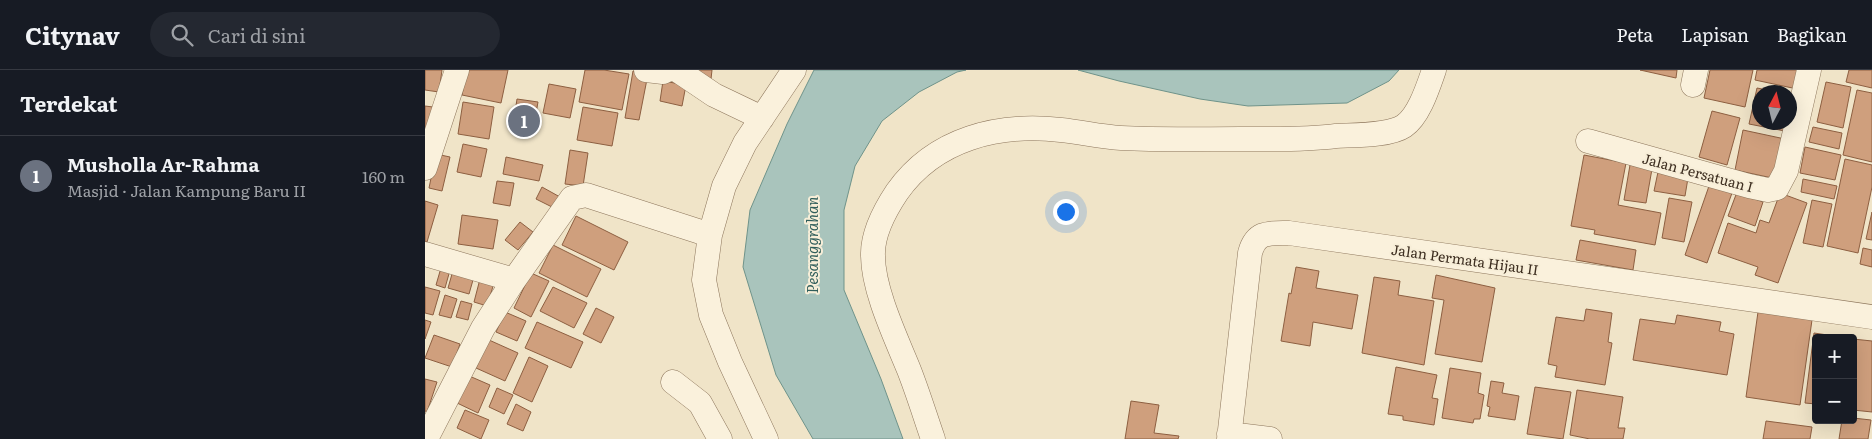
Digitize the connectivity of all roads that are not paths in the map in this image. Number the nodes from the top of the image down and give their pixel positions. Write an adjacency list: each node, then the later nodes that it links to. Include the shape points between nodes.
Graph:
1 (457, 70): 10 (street)
2 (646, 70): 3 (street)
3 (667, 70)
4 (677, 70): 8 (street, via 714,95)
5 (794, 70): 8 (street)
6 (1434, 70): 20 (street, via 1413,117 1390,131 1318,138 1189,139 1119,138 1018,128 981,134 954,143 927,162 905,181 887,207 872,253 885,312)
7 (1809, 70): 9 (street, Jalan Persatuan I, via 1786,171 1777,188 1768,190 1749,186)
8 (762, 118): 11 (street, via 745,143 724,186)
9 (1588, 141)
10 (425, 168)
11 (710, 235): 13 (street, via 586,195 579,196 572,198); 19 (street, via 704,280 711,316)
12 (425, 254): 13 (street)
13 (513, 280): 17 (street, via 483,328)
14 (1872, 317): 16 (street, Jalan Permata Hijau II, via 1299,234 1267,233 1253,244 1250,253)
15 (673, 382): 18 (street, via 700,403)
16 (1229, 437): 21 (street, Jalan Permata Hijau II)
17 (426, 439)
18 (721, 439)
19 (766, 439)
20 (933, 439)
21 (1270, 439)

